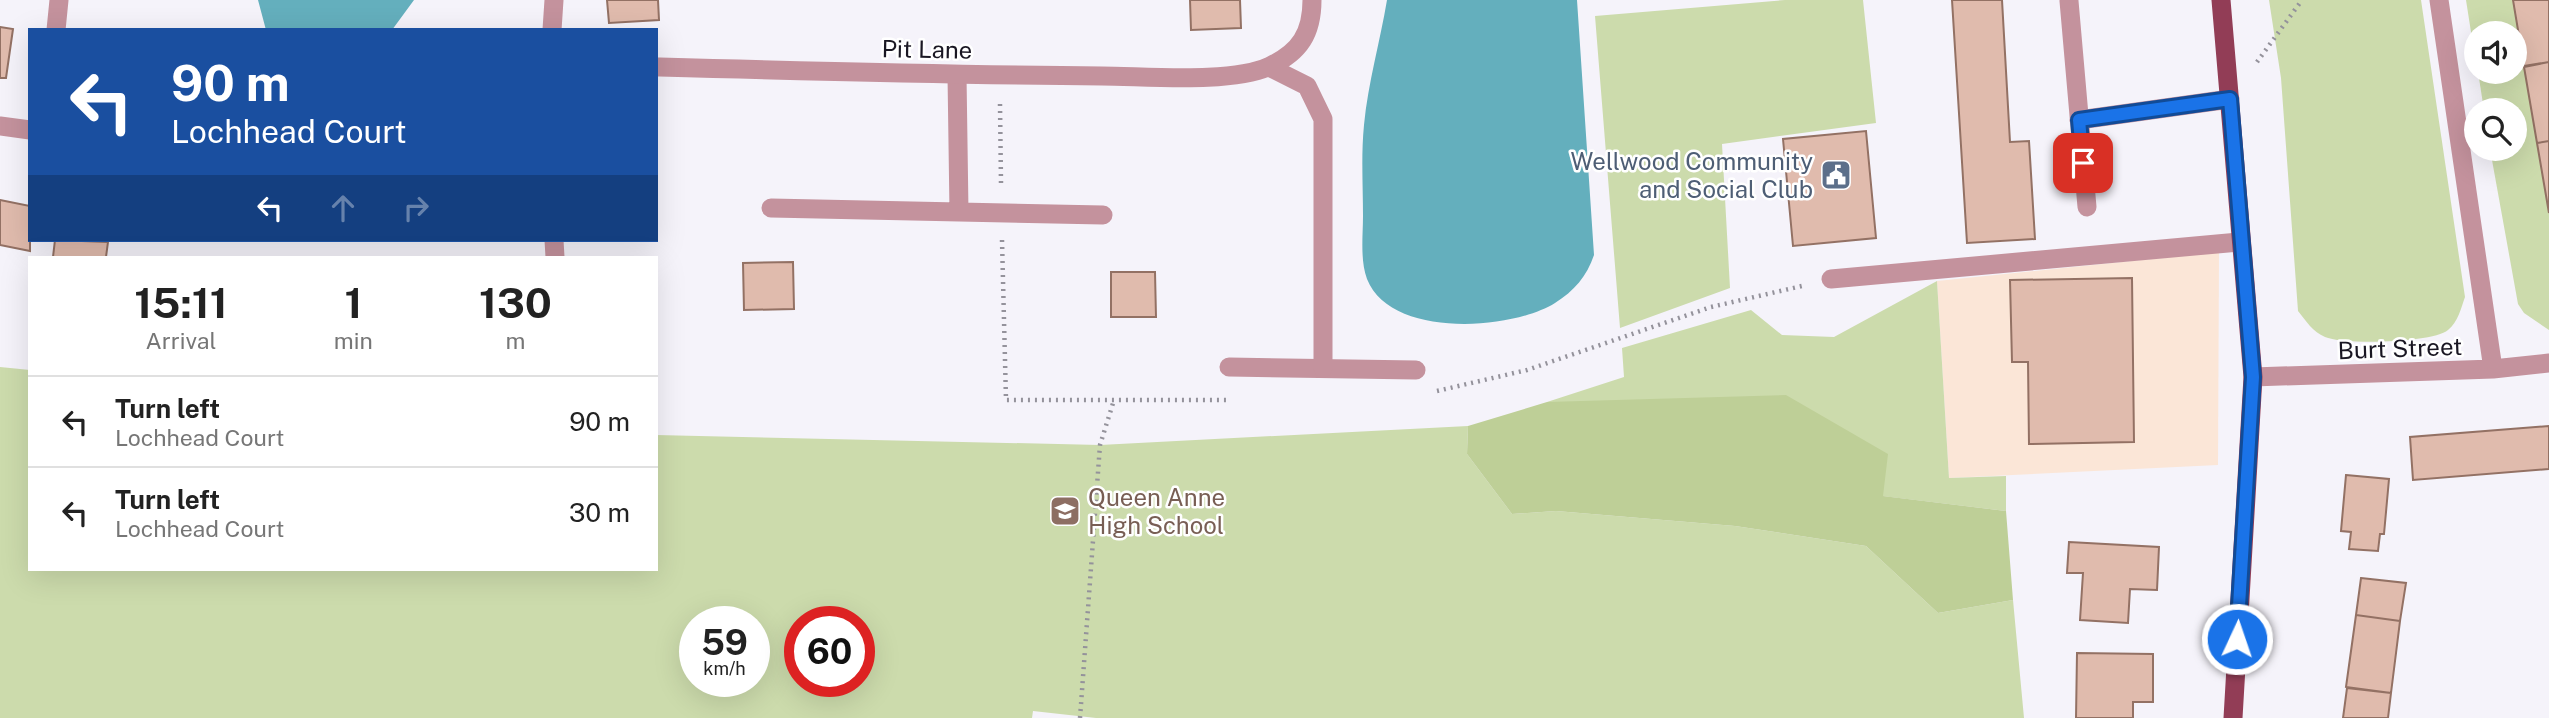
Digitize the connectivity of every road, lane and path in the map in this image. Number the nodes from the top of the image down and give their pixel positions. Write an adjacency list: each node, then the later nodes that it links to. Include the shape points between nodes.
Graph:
1 (59, 0): 8 (street)
2 (554, 0): 9 (street)
3 (1312, 0): 11 (street, via 1312,19 1298,49)
4 (2221, 0): 13 (main road)
5 (2301, 0): 13 (path)
6 (2439, 0): 26 (street)
7 (2069, 1): 14 (street)
8 (55, 28)
9 (552, 28)
10 (658, 67): 12 (street, Pit Lane)
11 (1269, 67): 12 (street, Pit Lane, via 1197,77); 25 (street, via 1307,86 1323,119)
12 (957, 75): 19 (street)
13 (2230, 99): 14 (street); 21 (main road)
14 (2079, 120): 17 (street)
15 (0, 126): 16 (street)
16 (28, 130)
17 (2087, 207)
18 (771, 208): 19 (street)
19 (959, 212): 20 (street)
20 (1104, 215)
21 (2239, 242): 22 (street); 28 (main road)
22 (1831, 279)
23 (2549, 363): 26 (street, Burt Street)
24 (1229, 368): 25 (street)
25 (1322, 368): 27 (street)
26 (2493, 369): 28 (street, Burt Street)
27 (1416, 370)
28 (2253, 377): 31 (main road)
29 (1114, 400): 30 (path, via 1100,445)
30 (1080, 718)
31 (2232, 718)

